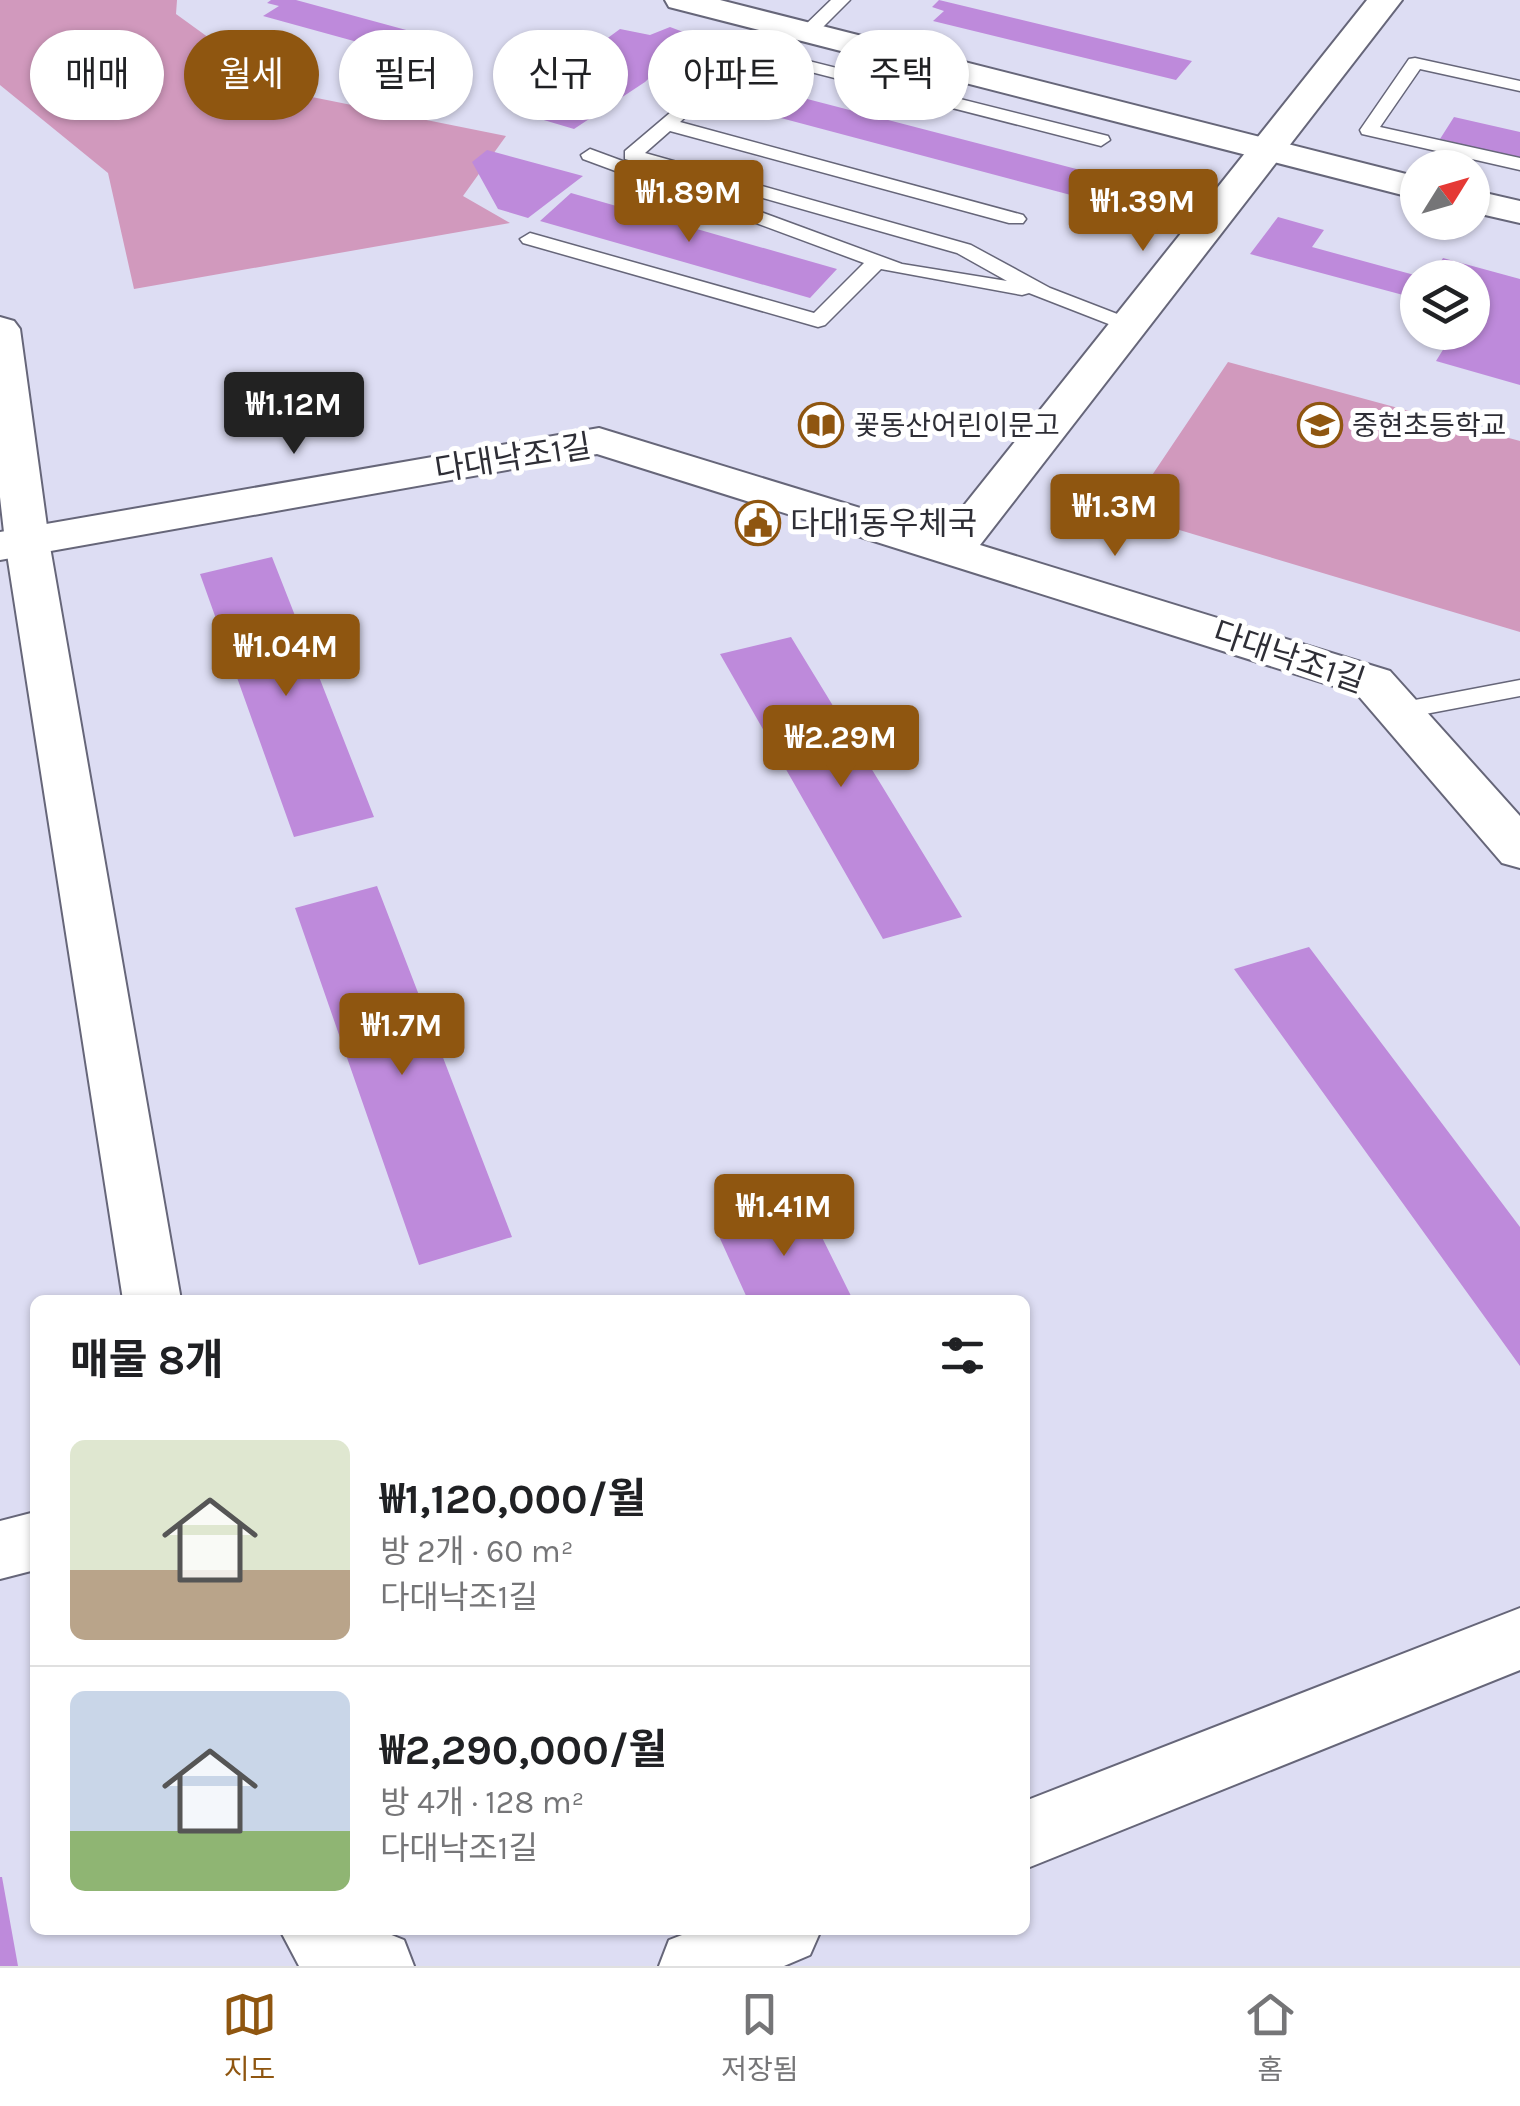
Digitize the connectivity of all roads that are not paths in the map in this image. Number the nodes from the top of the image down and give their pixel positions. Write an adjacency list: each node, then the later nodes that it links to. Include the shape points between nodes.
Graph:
1 (681, 0): 4 (street)
2 (841, 0): 5 (lane)
3 (1385, 0): 10 (street)
4 (796, 30)
5 (810, 30)
6 (814, 35): 10 (street)
7 (1520, 86): 12 (lane, via 1415,62 1369,130)
8 (668, 124): 9 (lane, via 749,51); 13 (lane); 15 (lane, via 632,155)
9 (1101, 140)
10 (1268, 152): 14 (street); 22 (street)
11 (590, 155): 20 (lane)
12 (1520, 164)
13 (834, 169): 15 (lane); 18 (lane)
14 (1400, 184)
15 (798, 202): 21 (lane, via 964,249)
16 (1490, 205): 17 (street)
17 (1520, 212)
18 (1016, 219)
19 (530, 238): 20 (lane, via 818,321)
20 (878, 262): 21 (lane)
21 (1043, 292): 22 (lane)
22 (1131, 326): 25 (street)
23 (0, 329): 24 (street)
24 (14, 544): 25 (street, 다대낙조1길, via 600,441); 29 (street)
25 (953, 548): 27 (street, 다대낙조1길, via 1373,682)
26 (1520, 688): 27 (lane)
27 (1399, 710): 28 (street, 다대낙조1길)
28 (1520, 850)
29 (151, 1295)
30 (30, 1542): 31 (street)
31 (0, 1550)
32 (1520, 1639): 33 (street)
33 (1030, 1833)
34 (320, 1935): 36 (street)
35 (773, 1935): 37 (street)
36 (378, 1966)
37 (695, 1966)

